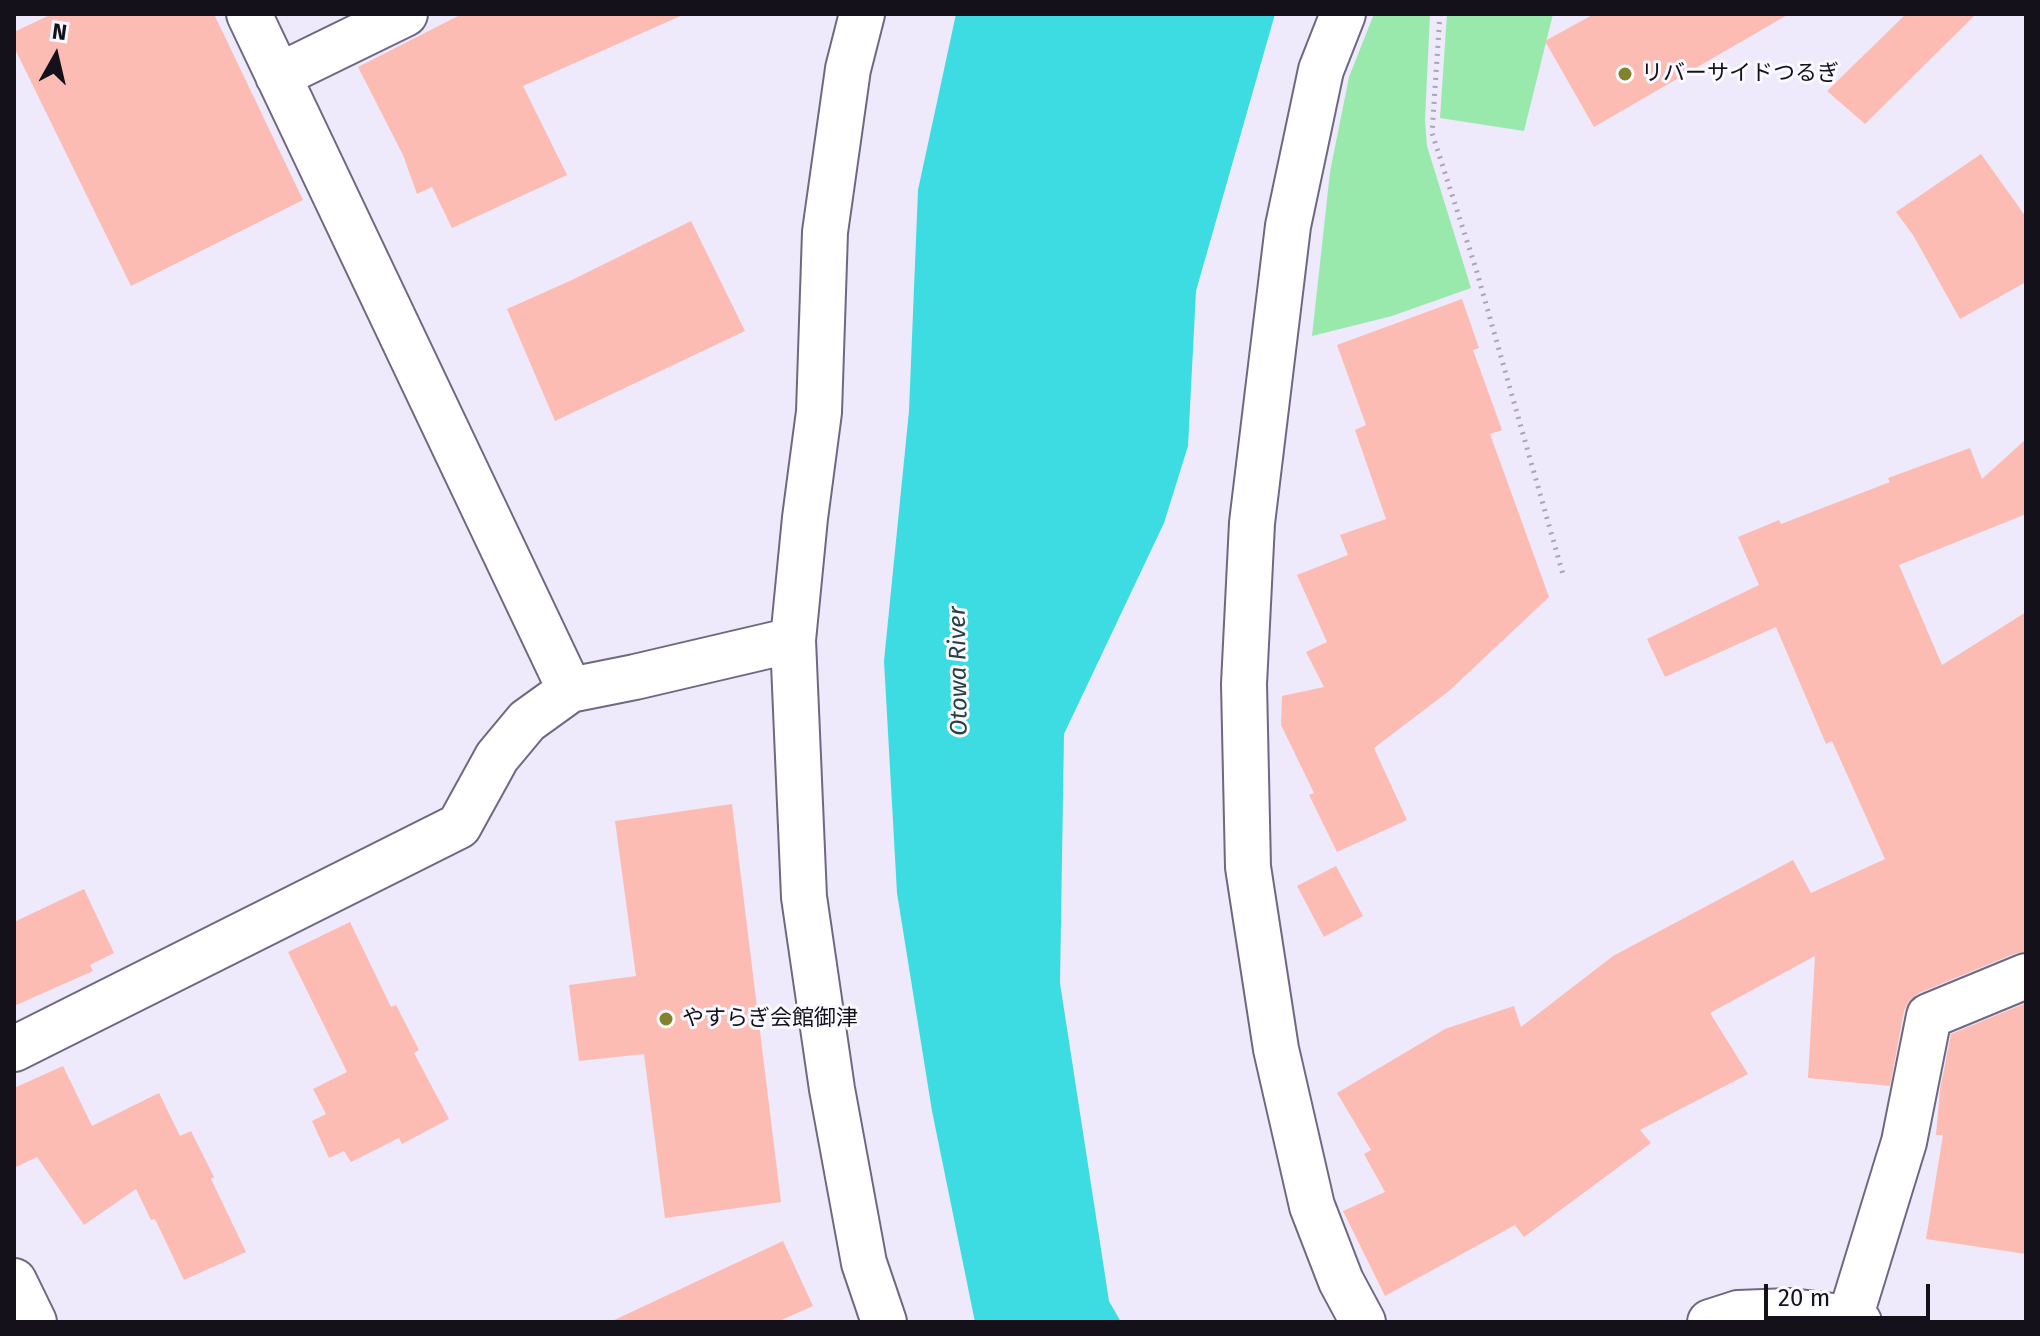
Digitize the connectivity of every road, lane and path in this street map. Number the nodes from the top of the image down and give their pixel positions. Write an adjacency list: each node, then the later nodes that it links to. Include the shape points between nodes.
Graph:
1 (249, 14): 6 (street)
2 (405, 14): 6 (street)
3 (862, 14): 8 (street, via 848,69 825,232 819,412)
4 (1343, 14): 16 (street, via 1321,70 1288,226 1252,523 1244,684 1248,867 1276,1049 1312,1206)
5 (1440, 14): 7 (path, via 1432,133)
6 (278, 76): 9 (street)
7 (1564, 578)
8 (793, 640): 9 (street); 15 (street, via 804,897 864,1263)
9 (570, 690): 11 (street, via 527,721 497,757 459,826)
10 (2026, 976): 13 (street, via 1929,1016 1904,1142)
11 (14, 1049)
12 (14, 1281): 14 (street)
13 (1854, 1320): 17 (street, via 1790,1311 1738,1313)
14 (34, 1322)
15 (884, 1322)
16 (1363, 1322)
17 (1710, 1322)

